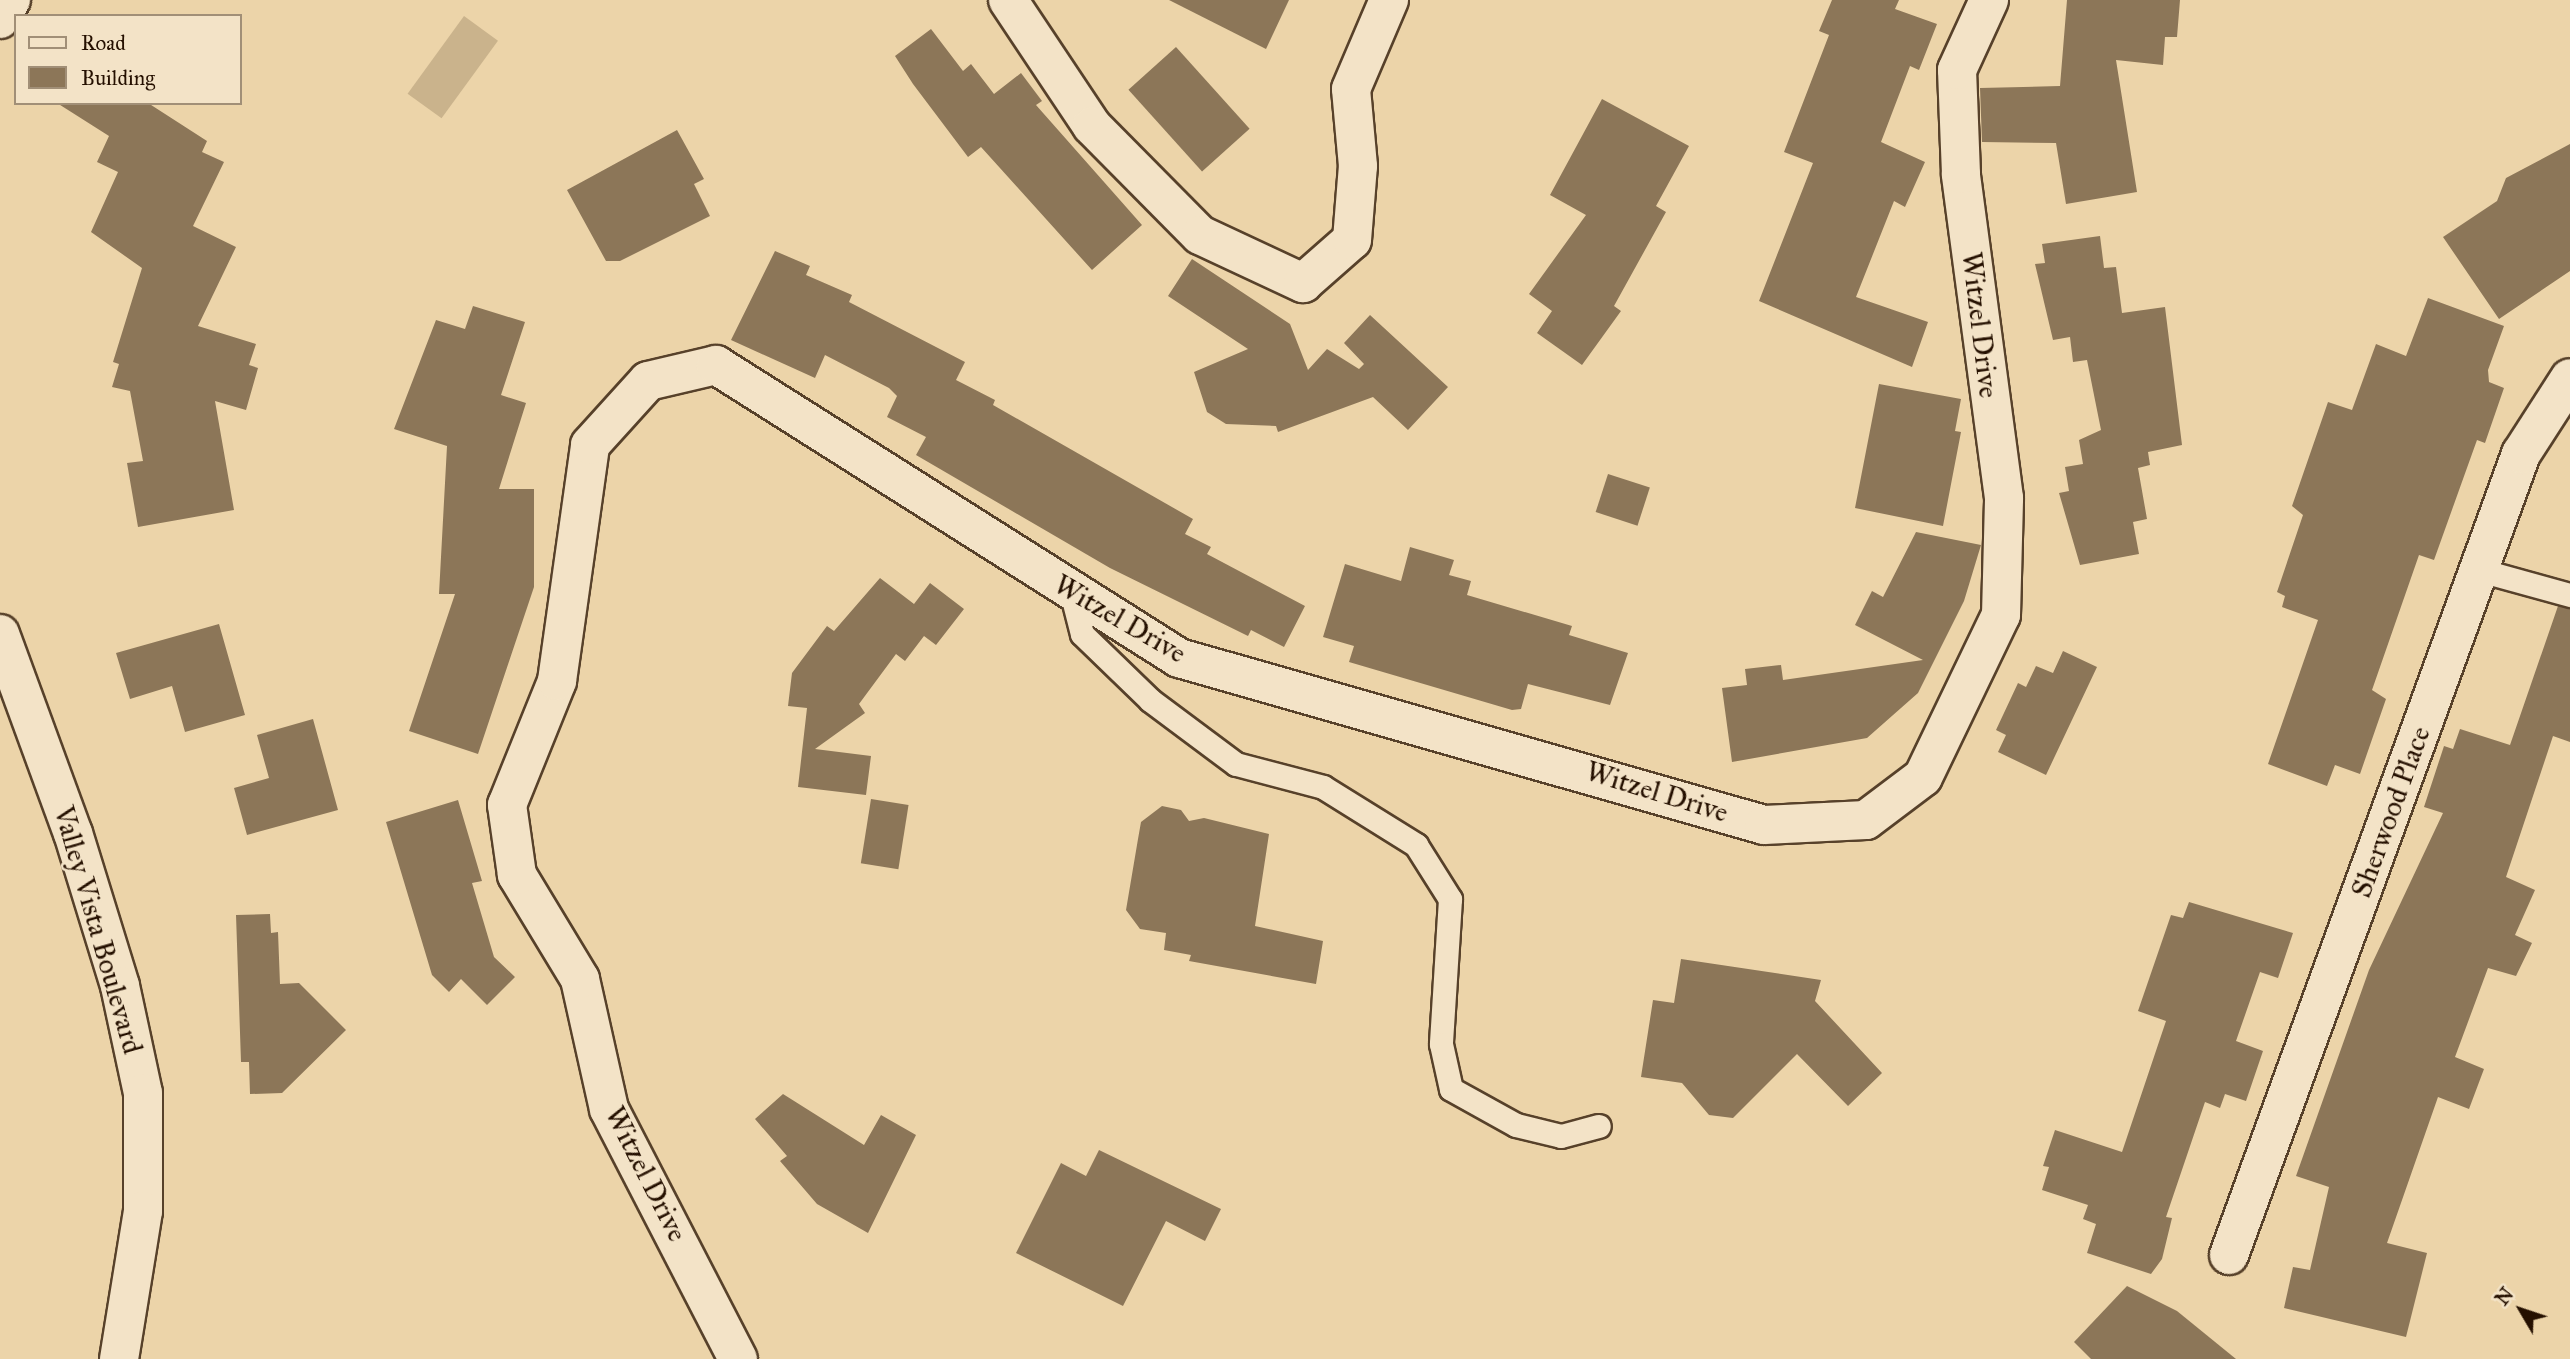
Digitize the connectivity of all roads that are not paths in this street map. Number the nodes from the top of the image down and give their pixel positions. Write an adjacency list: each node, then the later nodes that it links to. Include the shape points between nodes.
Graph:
1 (11, 0): 5 (street)
2 (1008, 0): 3 (street, via 1092,126 1200,235 1303,283 1352,240 1358,166 1351,89)
3 (1389, 0)
4 (1989, 0): 8 (street, Witzel Drive, via 1957,70 1961,174 2004,498 2001,615 1923,778 1866,820 1764,825 1179,658)
5 (0, 19)
6 (2570, 378): 7 (street, Sherwood Place, via 2521,454)
7 (2479, 570): 9 (lane); 12 (street, Sherwood Place)
8 (1071, 591): 11 (lane, via 1082,634 1182,724 1236,764 1323,787 1416,845 1450,899 1441,1044 1451,1089 1516,1125 1561,1136); 14 (street, Witzel Drive, via 716,365 648,381 590,444 558,681 507,806 517,876 580,979 609,1109)
9 (2570, 595)
10 (0, 634): 13 (street, Valley Vista Boulevard, via 77,846 120,986 143,1093 143,1211)
11 (1599, 1126)
12 (2229, 1255)
13 (119, 1359)
14 (738, 1359)

